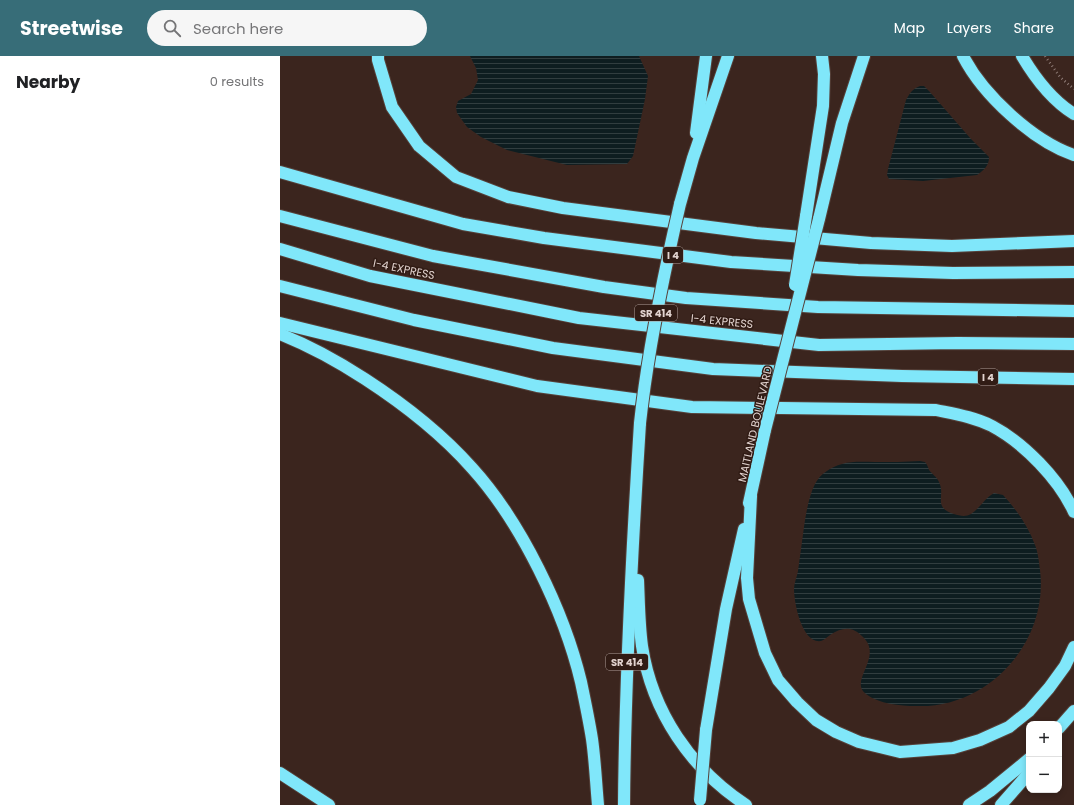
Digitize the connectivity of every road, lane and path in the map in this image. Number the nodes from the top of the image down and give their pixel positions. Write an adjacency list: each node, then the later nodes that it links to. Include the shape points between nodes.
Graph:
1 (378, 56): 17 (highway, via 392,106 419,146 456,177 508,197 563,208 756,233 871,243 952,246)
2 (706, 56): 14 (highway)
3 (728, 56): 14 (highway, SR 414)
4 (822, 56): 25 (highway, bridge, via 823,106)
5 (857, 56): 12 (highway)
6 (864, 56): 12 (highway, MAITLAND BOULEVARD)
7 (963, 56): 13 (highway, via 984,86 1010,114 1041,138)
8 (1022, 56): 11 (highway, via 1032,73)
9 (1045, 56): 10 (path, via 1060,77)
10 (1074, 89)
11 (1074, 114)
12 (842, 123): 25 (highway, MAITLAND BOULEVARD, bridge)
13 (1074, 155)
14 (693, 158): 29 (highway, SR 414, bridge, via 668,255 650,343 640,423)
15 (280, 172): 19 (highway, I 4, via 463,224 544,238 731,262 953,273)
16 (280, 216): 21 (highway, I-4 EXPRESS, via 433,256 686,298 818,307)
17 (1074, 241)
18 (280, 249): 24 (highway, I-4 EXPRESS, via 370,276 579,318 819,345)
19 (1074, 272)
20 (280, 286): 26 (highway, I 4, via 414,320 553,348 713,369)
21 (1074, 311)
22 (280, 323): 28 (highway, via 537,386 676,405 936,410 966,416 992,426 1014,441 1054,479)
23 (280, 334): 38 (highway, via 343,365 420,417 473,469 514,525 549,592 564,627 581,681 592,739)
24 (1074, 344)
25 (784, 357): 27 (highway, MAITLAND BOULEVARD, bridge)
26 (1074, 379)
27 (751, 496): 30 (highway, via 747,578 749,598 765,653 778,680 816,720 859,742 900,752 953,748 980,740 1009,727 1029,711 1049,688); 36 (highway, MAITLAND BOULEVARD, bridge, via 726,609 706,730)
28 (1074, 512)
29 (634, 518): 39 (highway, SR 414, via 625,708); 40 (highway, via 642,647 654,693 678,741 721,787)
30 (1074, 647)
31 (1074, 711): 32 (highway)
32 (1062, 725)
33 (1026, 761): 41 (highway)
34 (280, 773): 37 (highway)
35 (1026, 776): 42 (highway)
36 (700, 803)
37 (329, 805)
38 (598, 805)
39 (624, 805)
40 (746, 805)
41 (969, 805)
42 (1001, 805)

